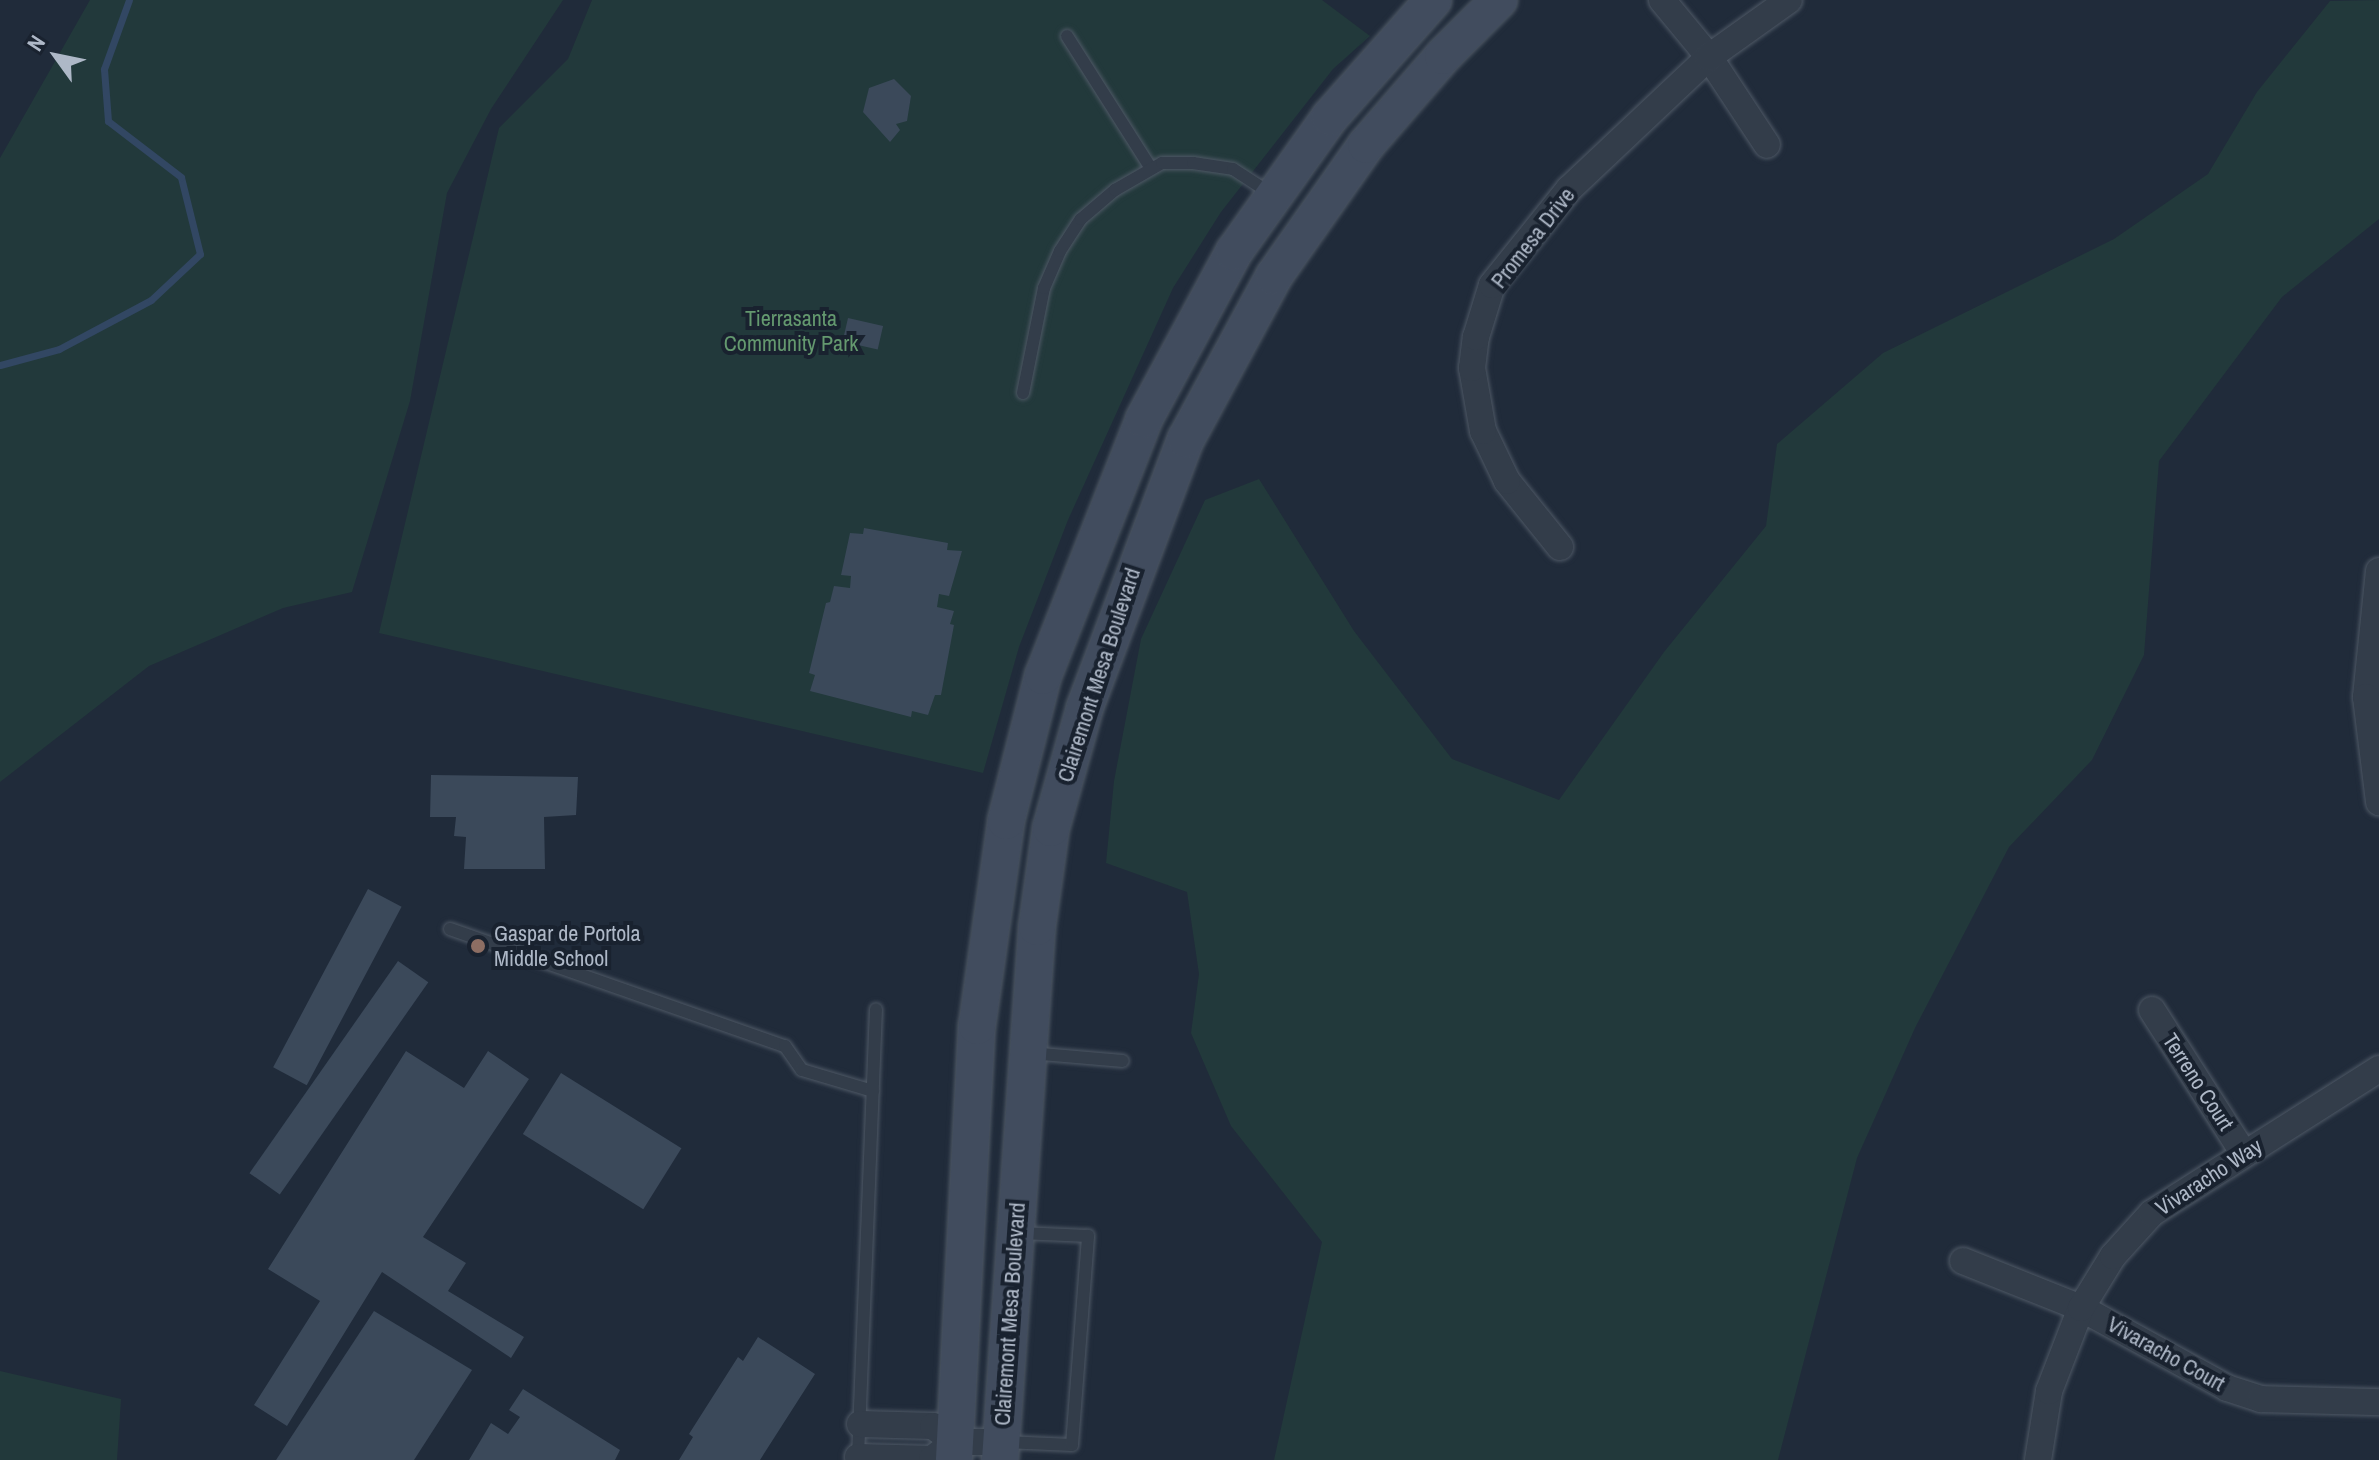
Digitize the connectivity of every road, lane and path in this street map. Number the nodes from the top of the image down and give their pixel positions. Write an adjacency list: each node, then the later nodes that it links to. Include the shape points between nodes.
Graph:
1 (1433, 0): 9 (main road, via 1330,117)
2 (1499, 0): 10 (main road, Clairemont Mesa Boulevard, via 1366,145)
3 (1662, 0): 6 (street)
4 (1789, 0): 6 (street, Promesa Drive)
5 (1067, 36): 8 (lane)
6 (1709, 57): 7 (street); 12 (street, Promesa Drive, via 1569,189 1492,285 1476,337 1472,368 1483,431 1507,481)
7 (1767, 145)
8 (1150, 167): 9 (lane, via 1193,163 1233,169); 11 (lane, via 1081,219 1060,251 1044,288)
9 (1273, 195): 10 (main road, via 1281,205 1285,238); 28 (main road, via 1234,252 1144,419 1043,676 1017,778 977,1026)
10 (1274, 276): 18 (main road, Clairemont Mesa Boulevard, via 1186,439 1085,707 1051,828)
11 (1023, 393)
12 (1560, 547)
13 (2379, 571): 14 (street, via 2366,697)
14 (2379, 802)
15 (450, 929): 21 (lane, via 785,1046 802,1070)
16 (876, 1009): 21 (lane)
17 (2152, 1010): 22 (street, Terreno Court)
18 (1027, 1052): 19 (lane); 23 (main road, Clairemont Mesa Boulevard)
19 (1123, 1061)
20 (2379, 1069): 22 (street, Vivaracho Way)
21 (873, 1091): 27 (lane)
22 (2244, 1154): 25 (street, Vivaracho Way, via 2152,1213 2113,1256)
23 (1015, 1233): 29 (main road, Clairemont Mesa Boulevard); 29 (lane, via 1088,1236 1072,1445)
24 (1963, 1261): 25 (street, Vivaracho Court)
25 (2081, 1308): 26 (street, Vivaracho Court, via 2249,1396); 31 (street, Vivaracho Way, via 2049,1391)
26 (2379, 1402)
27 (860, 1424): 28 (street, via 933,1426); 30 (lane)
28 (954, 1451): 29 (street); 30 (street, via 932,1459)
29 (1001, 1451)
30 (858, 1458)
31 (2038, 1460)

